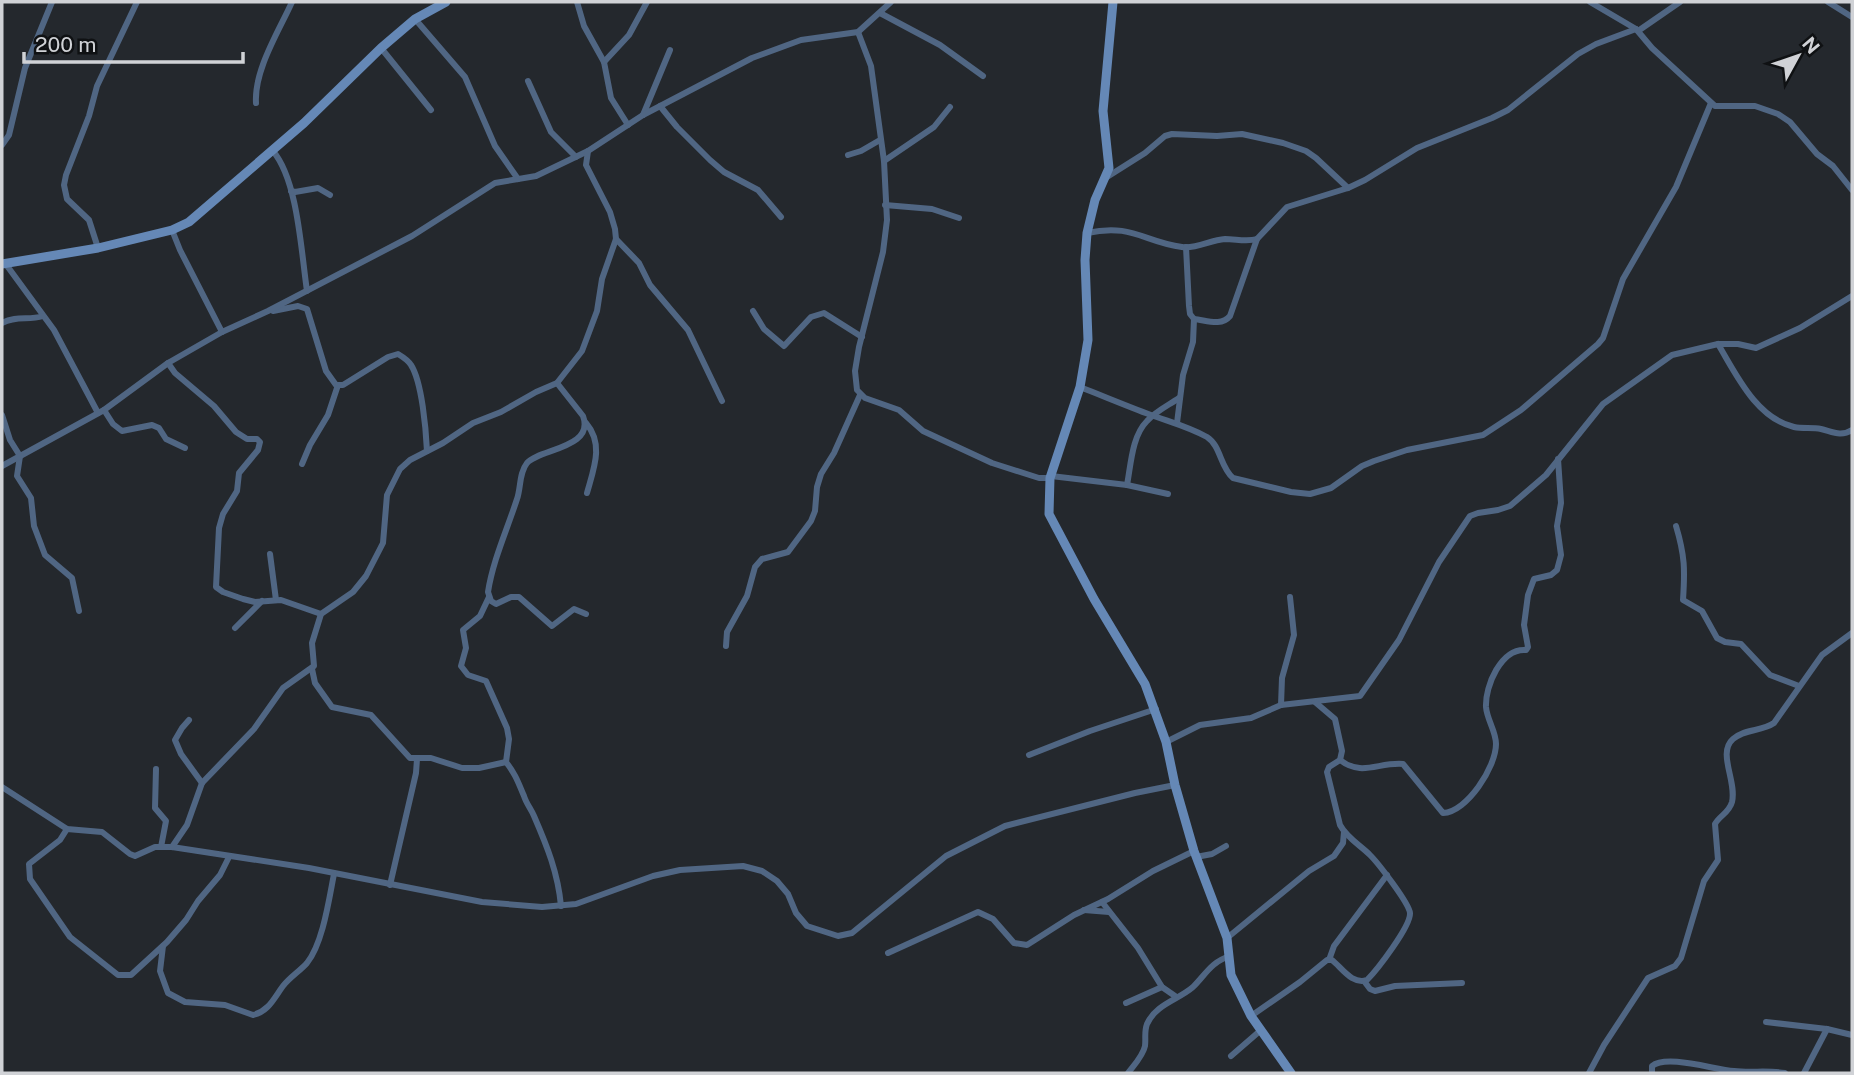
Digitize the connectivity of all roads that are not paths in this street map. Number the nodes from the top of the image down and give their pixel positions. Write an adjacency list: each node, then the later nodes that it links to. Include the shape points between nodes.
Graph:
1 (52, 2): 30 (street, via 25,68 9,135)
2 (137, 2): 50 (street, via 97,86 64,186 67,199 89,220)
3 (292, 2): 22 (street, via 256,88)
4 (446, 2): 14 (street)
5 (577, 2): 19 (street)
6 (647, 2): 19 (street, via 629,35)
7 (891, 2): 12 (street)
8 (1113, 2): 36 (street, via 1103,111 1110,160)
9 (1590, 2): 15 (street)
10 (1680, 2): 15 (street)
11 (1828, 2): 13 (street)
12 (880, 13): 16 (street); 20 (street, via 940,45)
13 (1852, 17)
14 (415, 19): 17 (street); 37 (street, via 465,77 495,146)
15 (1637, 30): 23 (street); 39 (street, via 1578,54 1508,110 1417,148)
16 (858, 32): 24 (street, via 788,44 740,63); 29 (street, via 870,66)
17 (381, 48): 26 (street); 31 (street)
18 (670, 50): 27 (street)
19 (604, 62): 28 (street, via 611,98)
20 (983, 76)
21 (528, 81): 34 (street, via 551,132)
22 (256, 103)
23 (1711, 103): 38 (street, via 1725,108 1755,106 1779,114); 73 (street, via 1676,187 1623,279 1598,344 1521,410 1483,435 1374,461 1331,488 1302,494 1233,478 1212,442)
24 (660, 106): 27 (street); 43 (street, via 710,160 758,190)
25 (950, 107): 35 (street, via 934,127)
26 (430, 110)
27 (643, 115): 28 (street)
28 (628, 125): 32 (street)
29 (880, 140): 33 (street); 35 (street)
30 (2, 145)
31 (273, 151): 40 (street); 45 (street, via 205,210)
32 (588, 151): 34 (street); 47 (street, via 586,165 610,212)
33 (848, 156)
34 (576, 157): 37 (street, via 536,176)
35 (884, 161): 42 (street)
36 (1107, 177): 39 (street, via 1172,134 1242,134 1306,151); 46 (street, via 1095,200)
37 (518, 179): 52 (street, via 495,183 412,236)
38 (1851, 186)
39 (1348, 188): 48 (street, via 1287,207)
40 (291, 191): 41 (street, via 318,188); 52 (street)
41 (330, 195)
42 (885, 205): 44 (street, via 932,209); 60 (street, via 886,234)
43 (781, 217)
44 (959, 218)
45 (172, 230): 50 (street); 59 (street)
46 (1087, 233): 49 (street, via 1126,230); 65 (street, via 1088,340)
47 (616, 239): 63 (street, via 582,351); 68 (street, via 688,330)
48 (1257, 239): 49 (street, via 1224,239); 57 (street, via 1227,320)
49 (1186, 247): 57 (street, via 1189,306)
50 (98, 248): 51 (street)
51 (3, 263): 56 (street)
52 (307, 291): 54 (street)
53 (1852, 296): 61 (street, via 1756,348)
54 (268, 311): 59 (street); 64 (street, via 307,309 326,371)
55 (753, 311): 60 (street, via 764,329 784,346 811,317 824,313)
56 (43, 316): 58 (street); 69 (street)
57 (1194, 319): 67 (street)
58 (2, 323)
59 (222, 332): 62 (street)
60 (862, 337): 66 (street, via 855,371)
61 (1718, 344): 74 (street, via 1768,415 1795,427 1843,434); 78 (street, via 1672,355 1634,380 1594,413)
62 (168, 363): 69 (street); 90 (street, via 236,432 260,442 239,473 237,491 223,514 215,583 223,592)
63 (557, 383): 72 (street); 76 (street)
64 (338, 385): 76 (street, via 388,357 398,354 405,358 415,374); 79 (street)
65 (1080, 387): 71 (street); 81 (street)
66 (860, 395): 81 (street, via 899,410 918,428 992,463 1039,478); 96 (street, via 821,474 811,521 788,552 758,563 727,632)
67 (1179, 398): 71 (street); 73 (street)
68 (722, 401)
69 (101, 411): 75 (street, via 122,431 152,425); 77 (street)
70 (2, 415): 77 (street)
71 (1152, 415): 73 (street); 82 (street, via 1136,441)
72 (586, 423): 83 (street, via 596,438 597,451); 87 (street, via 568,446 526,464)
73 (1177, 423)
74 (1852, 430)
75 (185, 448)
76 (427, 451): 92 (street, via 405,464 387,495 383,543 366,576 348,596)
77 (20, 456): 80 (street); 91 (street, via 17,476 32,498 40,543 45,555 72,579)
78 (1558, 459): 99 (street, via 1510,506 1470,516 1439,562 1399,640 1360,696); 106 (street, via 1559,564 1552,575 1534,579 1530,586 1524,625 1528,647 1515,651 1497,667 1486,705 1496,750 1476,792 1443,813 1403,764 1359,769)
79 (302, 464)
80 (2, 466)
81 (1051, 477): 82 (street); 101 (street, via 1052,521)
82 (1127, 485): 84 (street)
83 (587, 493)
84 (1168, 494)
85 (1676, 526): 98 (street, via 1685,561 1683,600 1702,611 1717,638 1741,644 1770,675)
86 (270, 554): 89 (street)
87 (489, 597): 93 (street, via 496,604 519,597 552,626 574,609); 107 (street, via 480,616 463,630 466,648 461,666 490,687 507,728)
88 (1290, 597): 100 (street, via 1294,635 1282,678)
89 (276, 600): 90 (street); 92 (street)
90 (262, 601): 94 (street)
91 (79, 611)
92 (321, 614): 97 (street, via 312,643)
93 (586, 614)
94 (235, 628)
95 (1852, 633): 98 (street, via 1822,655)
96 (726, 646)
97 (312, 669): 105 (street, via 315,683 332,707 368,713 405,755); 109 (street, via 284,688 254,729)
98 (1799, 687): 144 (street, via 1774,723 1744,732 1726,747 1732,803 1715,824 1718,860 1704,881 1681,958 1675,966 1647,978)
99 (1315, 702): 100 (street); 106 (street, via 1335,719)
100 (1281, 705): 103 (street, via 1251,718 1200,725)
101 (1156, 709): 103 (street); 104 (street)
102 (189, 720): 109 (street, via 175,740)
103 (1166, 741): 110 (street)
104 (1029, 755)
105 (417, 759): 107 (street, via 431,758 461,768); 121 (street)
106 (1340, 760): 113 (street, via 1327,772)
107 (506, 762): 123 (street, via 519,781 553,864)
108 (156, 769): 115 (street, via 155,808 166,821)
109 (202, 783): 116 (street, via 187,825)
110 (1175, 785): 117 (street); 123 (street, via 985,834 938,862 845,936 807,926 777,881 743,866 680,870)
111 (2, 787): 112 (street)
112 (67, 829): 115 (street, via 102,832 135,856); 127 (street, via 28,868 30,879 71,937 124,976)
113 (1344, 832): 120 (street); 126 (street, via 1334,856)
114 (1226, 846): 117 (street, via 1212,854)
115 (161, 847): 116 (street)
116 (172, 847): 118 (street)
117 (1195, 854): 122 (street, via 1153,871); 126 (street)
118 (229, 857): 119 (street); 127 (street, via 215,882)
119 (334, 874): 121 (street); 127 (street, via 313,954 258,1014 213,1003 185,1002 168,993 160,971)
120 (1387, 875): 130 (street, via 1334,946); 131 (street, via 1409,908 1409,918 1380,967)
121 (390, 885): 123 (street, via 482,902)
122 (1102, 902): 124 (street); 125 (street)
123 (561, 906)
124 (1084, 911): 125 (street); 128 (street, via 1027,945 1014,943 993,919 978,912)
125 (1109, 912): 133 (street)
126 (1227, 938): 129 (street)
127 (163, 946)
128 (888, 953)
129 (1230, 956): 134 (street, via 1218,960 1190,989); 136 (street, via 1231,975)
130 (1329, 960): 131 (street); 136 (street)
131 (1364, 981): 132 (street, via 1375,991)
132 (1462, 983)
133 (1162, 986): 134 (street); 135 (street)
134 (1175, 996): 142 (street, via 1150,1020 1145,1047)
135 (1126, 1003)
136 (1251, 1016): 139 (street)
137 (1766, 1022): 138 (street)
138 (1827, 1029): 140 (street); 147 (street)
139 (1261, 1030): 141 (street); 143 (street)
140 (1852, 1035)
141 (1231, 1056)
142 (1128, 1073)
143 (1291, 1073)
144 (1589, 1073)
145 (1652, 1073): 146 (street, via 1654,1064 1669,1062)
146 (1785, 1073)
147 (1804, 1073)

